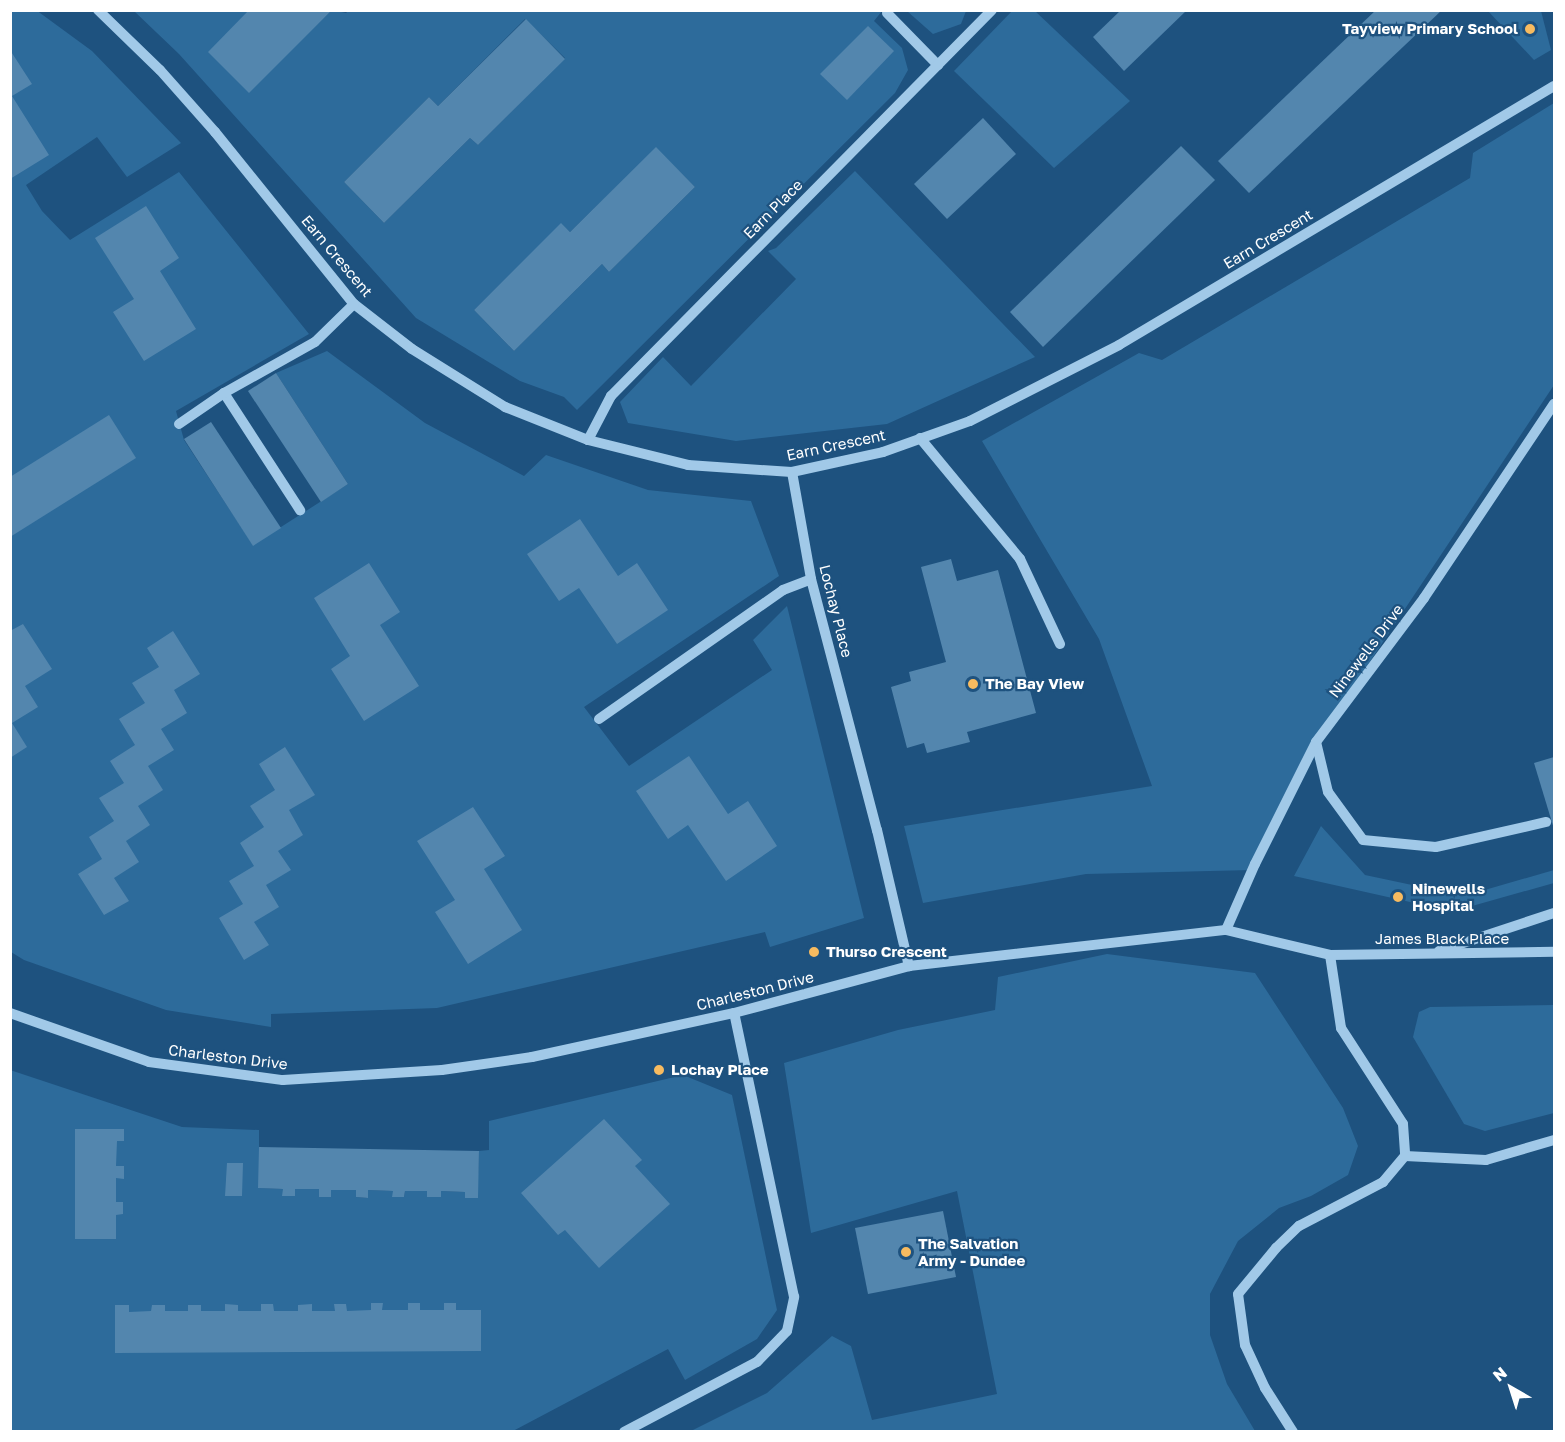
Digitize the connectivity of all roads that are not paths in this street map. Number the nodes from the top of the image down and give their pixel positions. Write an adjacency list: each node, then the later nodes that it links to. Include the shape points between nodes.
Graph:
1 (98, 10): 6 (street, Earn Crescent, via 160,70 215,132)
2 (992, 10): 4 (street, Earn Place)
3 (887, 13): 4 (street)
4 (938, 65): 11 (street, Earn Place, via 611,396)
5 (1554, 86): 10 (street, Earn Crescent, via 1119,345 970,421)
6 (354, 304): 7 (street, via 315,342); 11 (street, Earn Crescent, via 412,349 505,407)
7 (224, 393): 9 (street); 13 (street)
8 (1554, 404): 17 (street, Ninewells Drive, via 1424,598)
9 (179, 424)
10 (920, 438): 12 (street, Earn Crescent, via 883,452); 15 (street, via 1020,559)
11 (588, 440): 12 (street, Earn Crescent, via 688,465)
12 (792, 472): 14 (street, Lochay Place)
13 (300, 510)
14 (811, 579): 16 (street, via 783,590); 24 (street, Lochay Place)
15 (1060, 644)
16 (599, 719)
17 (1317, 742): 18 (street, via 1328,792 1363,840 1436,847); 20 (street, Ninewells Drive)
18 (1546, 822)
19 (1554, 913): 22 (street)
20 (1226, 930): 23 (street, Charleston Drive); 24 (street, Charleston Drive)
21 (1554, 952): 22 (street, James Black Place)
22 (1430, 954): 23 (street, James Black Place)
23 (1330, 955): 28 (street, via 1341,1028 1403,1124)
24 (909, 966): 26 (street, Charleston Drive)
25 (10, 1013): 26 (street, Charleston Drive, via 150,1062 283,1080 442,1070 532,1058)
26 (734, 1013): 29 (street, via 794,1297 787,1331 757,1362)
27 (1554, 1140): 28 (street, via 1486,1160)
28 (1405, 1156): 30 (street, via 1383,1182 1299,1226 1238,1294 1245,1345 1265,1388)
29 (624, 1431)
30 (1293, 1431)

